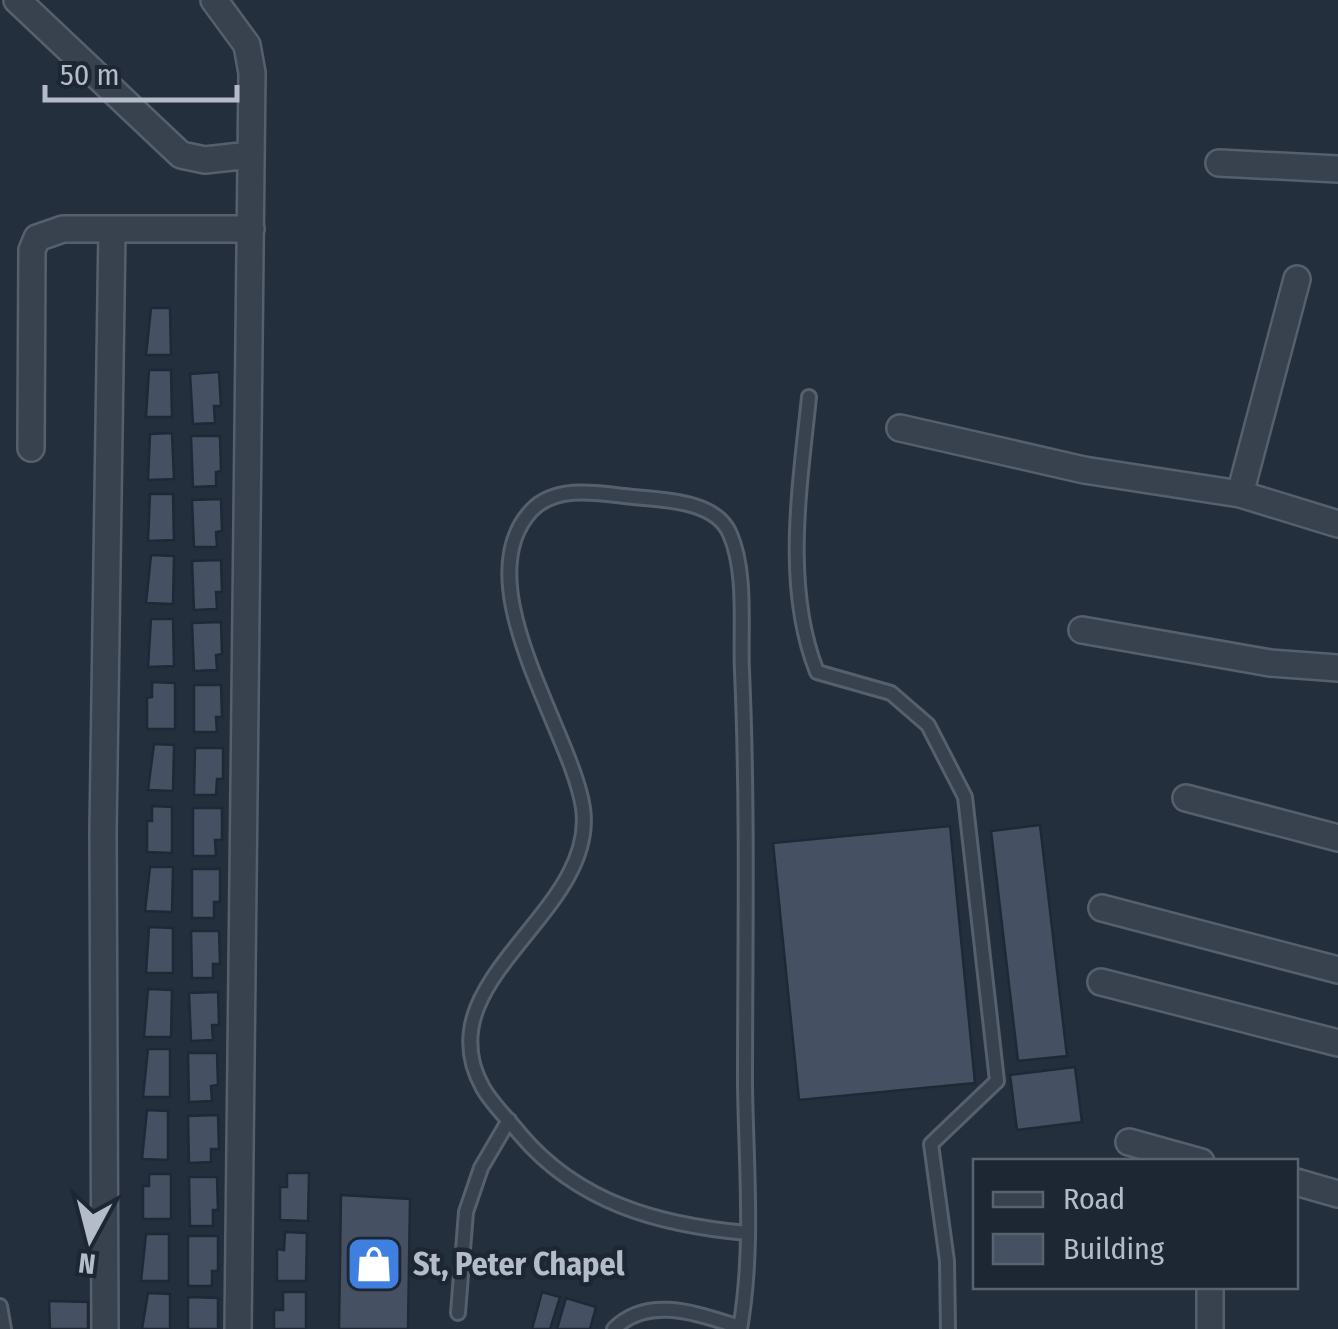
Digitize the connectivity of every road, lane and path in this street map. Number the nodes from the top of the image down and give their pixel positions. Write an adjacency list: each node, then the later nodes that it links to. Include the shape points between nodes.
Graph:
1 (16, 0): 3 (street, via 181,155)
2 (214, 0): 3 (street, via 248,45)
3 (250, 156): 7 (street)
4 (1219, 163): 5 (street)
5 (1338, 169)
6 (112, 228): 7 (street); 11 (street, via 36,238); 33 (street)
7 (250, 229): 34 (street)
8 (1297, 279): 12 (street)
9 (809, 397): 36 (lane, via 796,525 806,644 818,672 891,694 928,726 964,797 997,1081 930,1144)
10 (900, 428): 12 (street, via 1084,470)
11 (31, 448)
12 (1240, 494): 13 (street)
13 (1338, 524)
14 (1082, 630): 15 (street, via 1270,663)
15 (1337, 665)
16 (1186, 798): 17 (street)
17 (1338, 838)
18 (1102, 908): 19 (street)
19 (1338, 970)
20 (1101, 982): 21 (street)
21 (1338, 1043)
22 (509, 1120): 27 (lane, via 576,1187 680,1224); 27 (lane, via 482,1088 471,1050 474,1014 490,982 548,910 578,856 584,821 580,789 529,669 512,606 513,546 528,513 549,497 586,491 700,508 730,531 738,565); 30 (lane, via 466,1212)
23 (1129, 1142): 24 (street)
24 (1189, 1159)
25 (1298, 1183): 26 (street)
26 (1338, 1194)
27 (747, 1233): 31 (lane)
28 (1210, 1289): 37 (street)
29 (0, 1306): 32 (lane)
30 (458, 1312)
31 (740, 1328): 35 (lane, via 684,1310 645,1311)
32 (4, 1329)
33 (105, 1329)
34 (238, 1329)
35 (614, 1329)
36 (948, 1329)
37 (1210, 1329)

